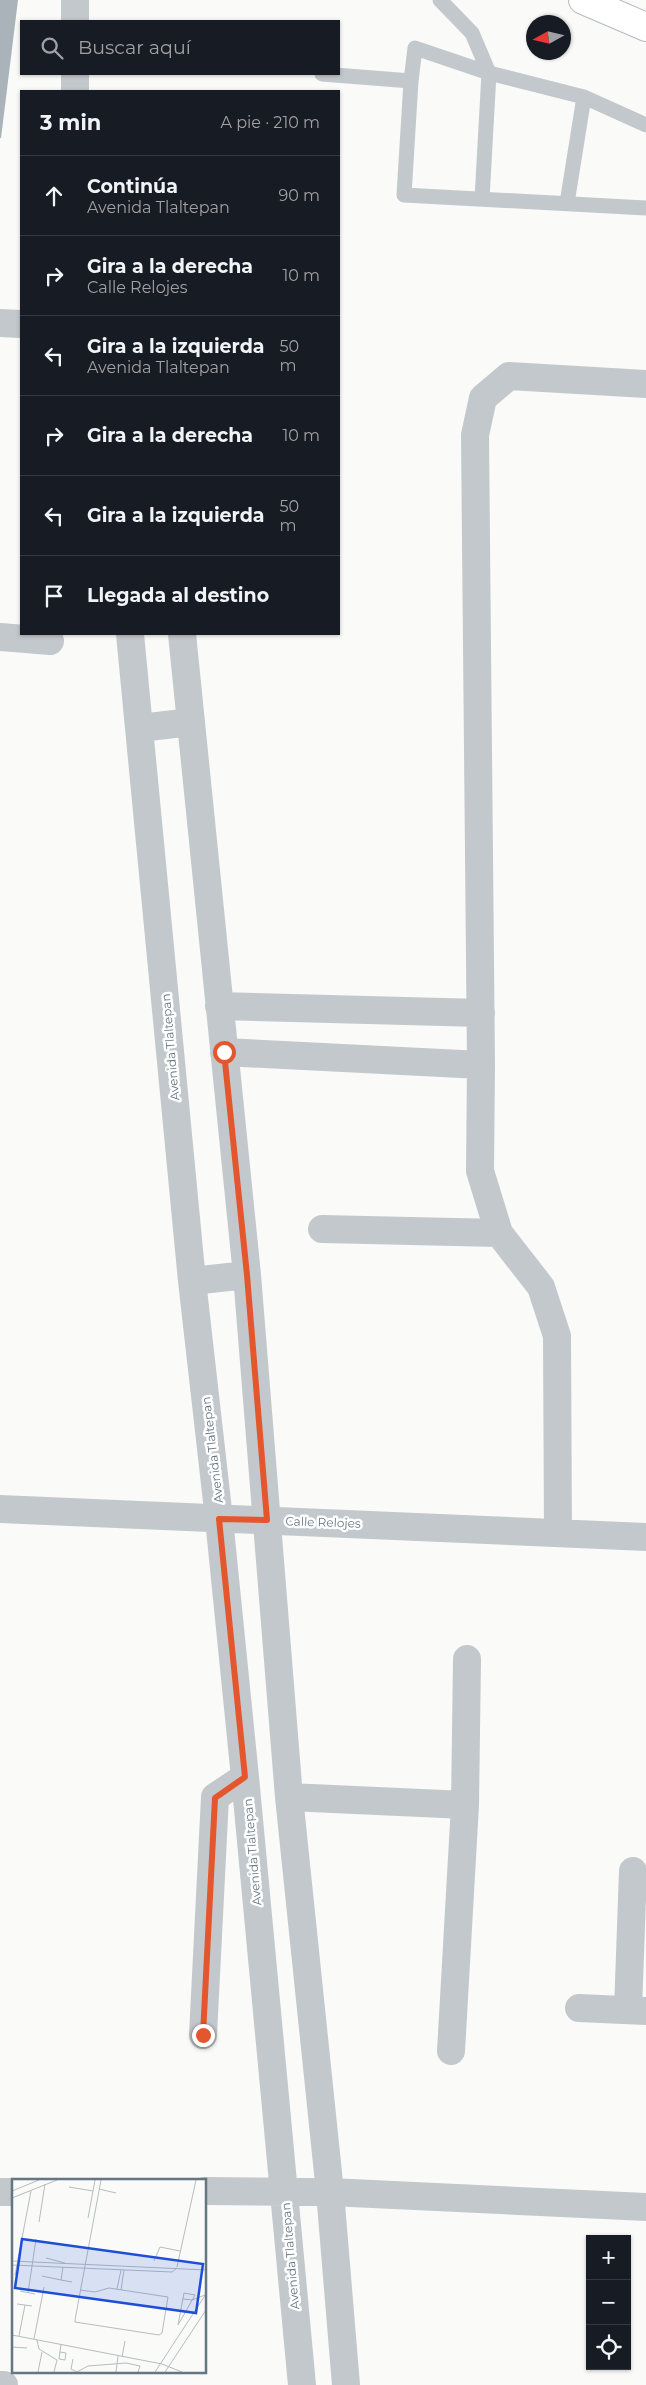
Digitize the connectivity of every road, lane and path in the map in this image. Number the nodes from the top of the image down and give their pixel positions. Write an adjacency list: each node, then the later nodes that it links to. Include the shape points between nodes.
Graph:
1 (75, 0): 4 (street)
2 (440, 0): 6 (lane, via 472,33)
3 (583, 0): 5 (main road)
4 (75, 20)
5 (646, 28)
6 (489, 73): 9 (lane, via 415,48); 11 (lane); 13 (lane)
7 (75, 75): 10 (street)
8 (335, 75): 9 (lane)
9 (411, 81): 13 (lane, via 404,195)
10 (74, 90)
11 (584, 97): 12 (lane); 14 (lane)
12 (646, 125)
13 (482, 199): 14 (lane)
14 (567, 203): 15 (lane)
15 (646, 208)
16 (0, 323): 17 (street)
17 (20, 324)
18 (646, 384): 26 (street, via 509,376 483,398 475,435)
19 (130, 635): 24 (street, Avenida Tlaltepan)
20 (182, 635): 23 (street)
21 (0, 637): 22 (street)
22 (50, 641)
23 (191, 722): 24 (street); 25 (street)
24 (140, 728): 32 (street, Avenida Tlaltepan)
25 (219, 1006): 26 (street); 27 (street)
26 (481, 1013): 28 (street)
27 (224, 1052): 28 (street); 31 (street)
28 (482, 1065): 30 (street, via 480,1171)
29 (322, 1229): 30 (street)
30 (499, 1233): 36 (street, via 542,1287 557,1336)
31 (247, 1275): 32 (street); 35 (street)
32 (192, 1281): 34 (street, Avenida Tlaltepan)
33 (0, 1509): 34 (street, Calle Relojes)
34 (219, 1519): 35 (street, Calle Relojes); 39 (street, Avenida Tlaltepan)
35 (267, 1520): 36 (street, Calle Relojes); 40 (street)
36 (558, 1532): 37 (street, Calle Relojes)
37 (646, 1537)
38 (468, 1659): 41 (street)
39 (245, 1777): 45 (street, via 215,1798); 48 (street, Avenida Tlaltepan)
40 (289, 1797): 41 (street); 49 (street)
41 (465, 1805): 46 (street)
42 (632, 1871): 44 (street)
43 (579, 2008): 44 (street)
44 (637, 2011)
45 (203, 2035)
46 (452, 2050)
47 (206, 2191): 48 (street)
48 (284, 2191): 49 (street); 53 (street, Avenida Tlaltepan)
49 (330, 2192): 50 (street); 54 (street)
50 (646, 2207)
51 (0, 2385): 52 (street)
52 (4, 2385)
53 (302, 2385)
54 (346, 2385)

